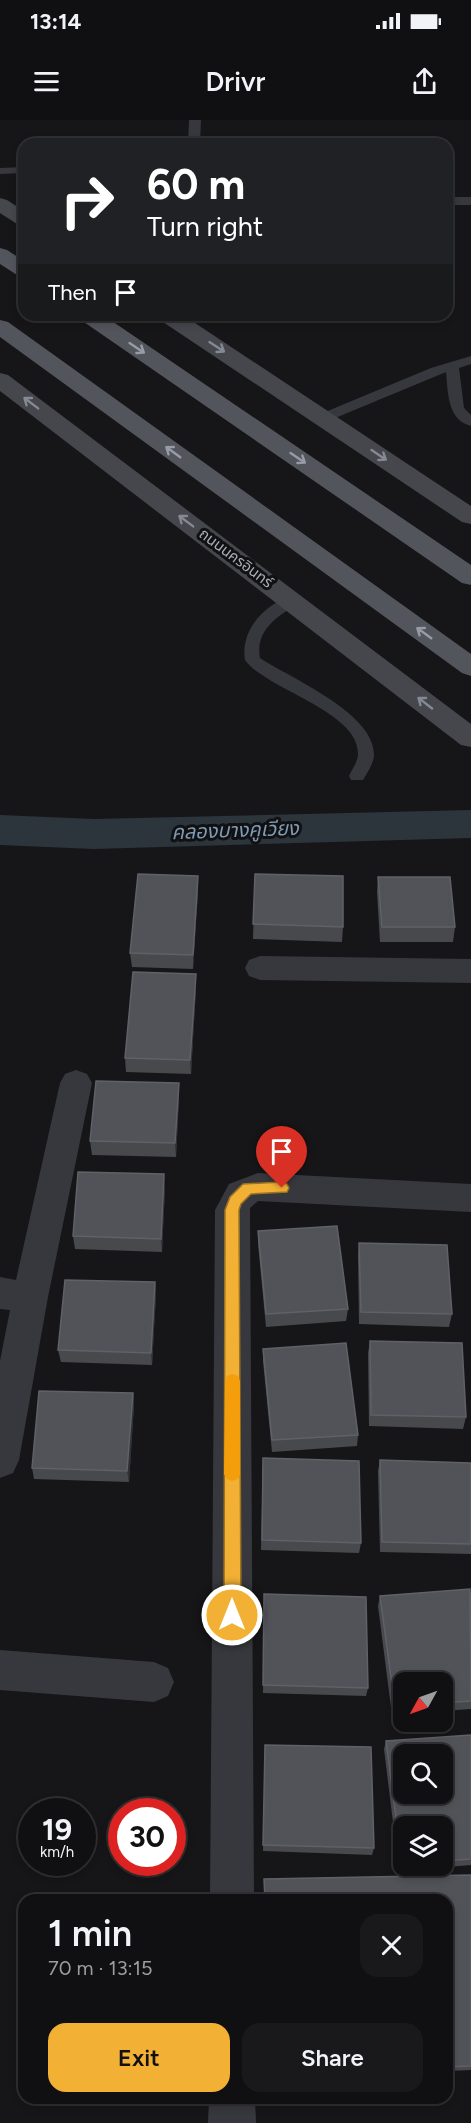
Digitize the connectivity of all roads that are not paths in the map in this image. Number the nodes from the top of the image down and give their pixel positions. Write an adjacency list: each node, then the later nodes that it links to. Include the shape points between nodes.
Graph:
1 (195, 120): 2 (lane)
2 (194, 138)
3 (18, 170): 4 (lane)
4 (0, 171)
5 (453, 201): 6 (lane)
6 (471, 201)
7 (0, 204): 8 (main road)
8 (18, 216)
9 (0, 254): 10 (main road)
10 (18, 267)
11 (98, 321): 20 (main road, one-way to 20)
12 (177, 321): 17 (main road, one-way to 17)
13 (0, 327): 22 (main road, one-way to 13)
14 (471, 360): 15 (lane)
15 (452, 366): 17 (lane); 18 (lane, via 457,409)
16 (0, 380): 21 (main road, ถนนนครอินทร์, one-way to 16)
17 (323, 418): 19 (main road, one-way to 19)
18 (471, 422)
19 (471, 517)
20 (471, 577)
21 (292, 601): 23 (main road, ถนนนครอินทร์, one-way to 21); 24 (lane, via 263,620 255,631 251,654 254,660 324,702 356,729 364,740 366,755)
22 (471, 667)
23 (471, 738)
24 (357, 776)
25 (260, 968): 26 (street)
26 (471, 971)
27 (76, 1083): 29 (street)
28 (471, 1198): 33 (street, via 258,1187 248,1189 235,1201)
29 (15, 1295): 30 (street)
30 (0, 1460)
31 (0, 1670): 32 (street)
32 (154, 1682)
33 (232, 1894)
34 (232, 2104): 35 (street)
35 (232, 2123)

